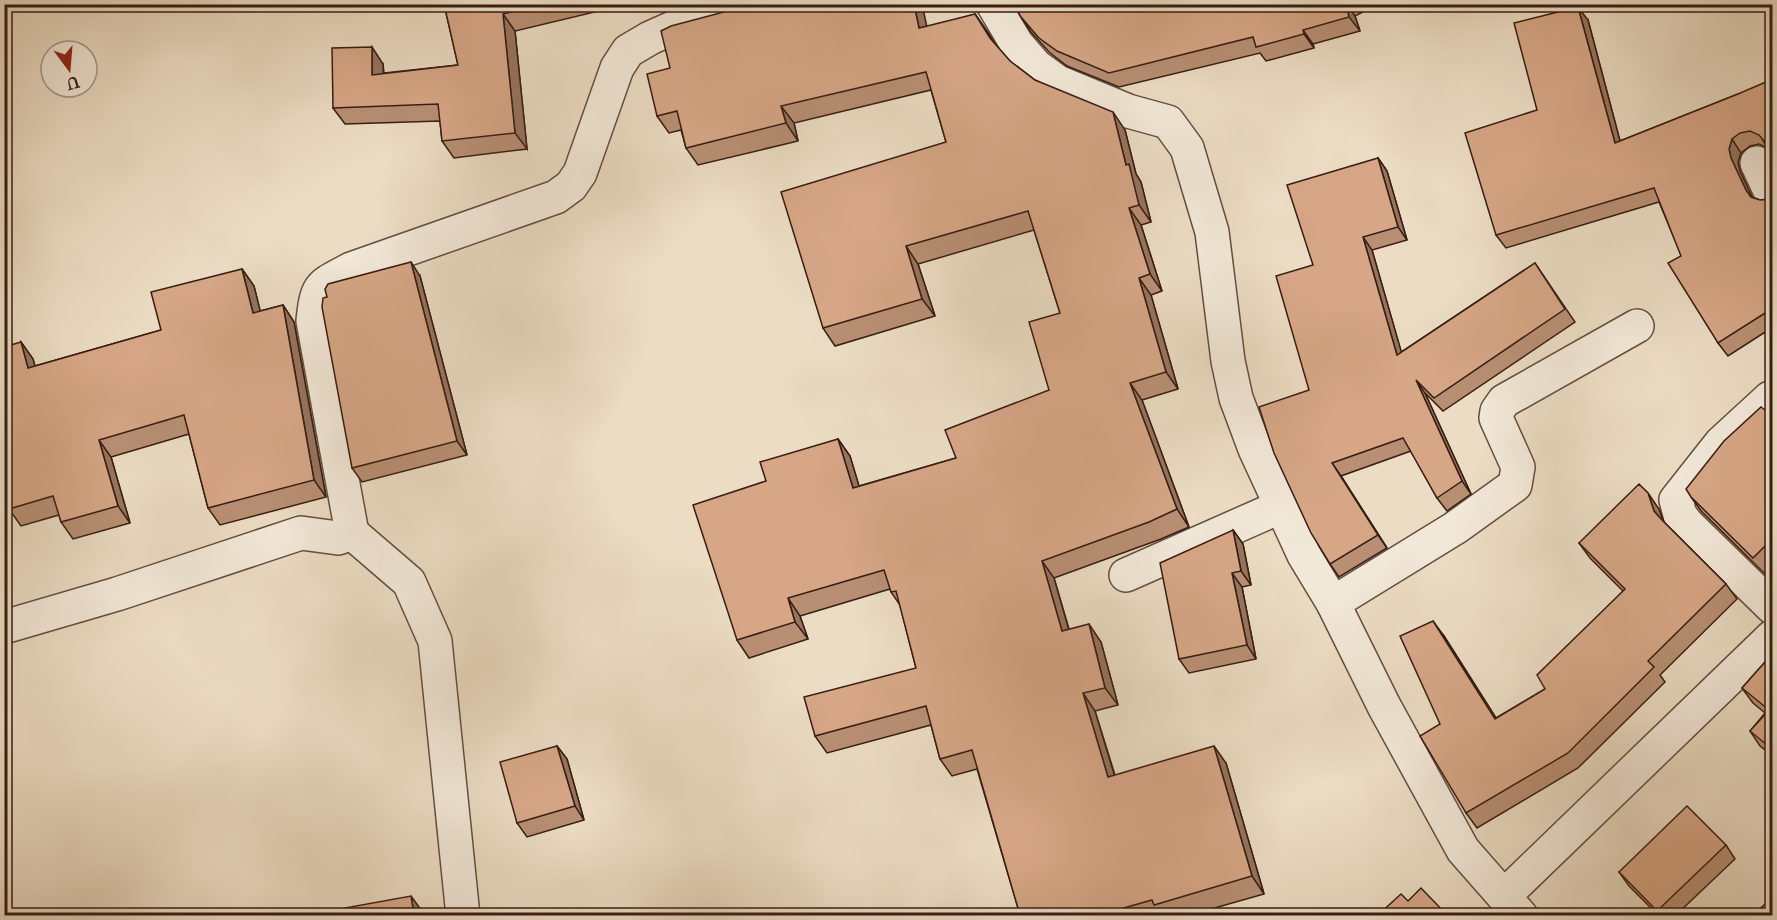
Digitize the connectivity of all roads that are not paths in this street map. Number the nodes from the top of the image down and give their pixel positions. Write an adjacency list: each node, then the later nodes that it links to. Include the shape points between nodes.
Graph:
1 (753, 4): 8 (street, via 677,26 628,51 617,68 580,173 556,197 351,268 322,285 315,297 313,321)
2 (993, 4): 7 (street, via 1036,66 1058,81 1128,111 1168,122 1187,148 1212,232 1236,398)
3 (1757, 163): 4 (street)
4 (1773, 195)
5 (1637, 326): 10 (street, via 1504,401 1496,418 1518,467 1515,485 1455,528)
6 (1772, 398): 11 (street, via 1720,443 1676,500 1687,524)
7 (1282, 506): 9 (street); 10 (street, via 1304,555)
8 (352, 533): 12 (street, via 338,538 301,532); 15 (street, via 409,582 435,641)
9 (1126, 575)
10 (1334, 603): 14 (street, via 1384,706 1463,850)
11 (1773, 607)
12 (4, 627)
13 (1773, 637): 14 (street)
14 (1512, 905)
15 (463, 915)

